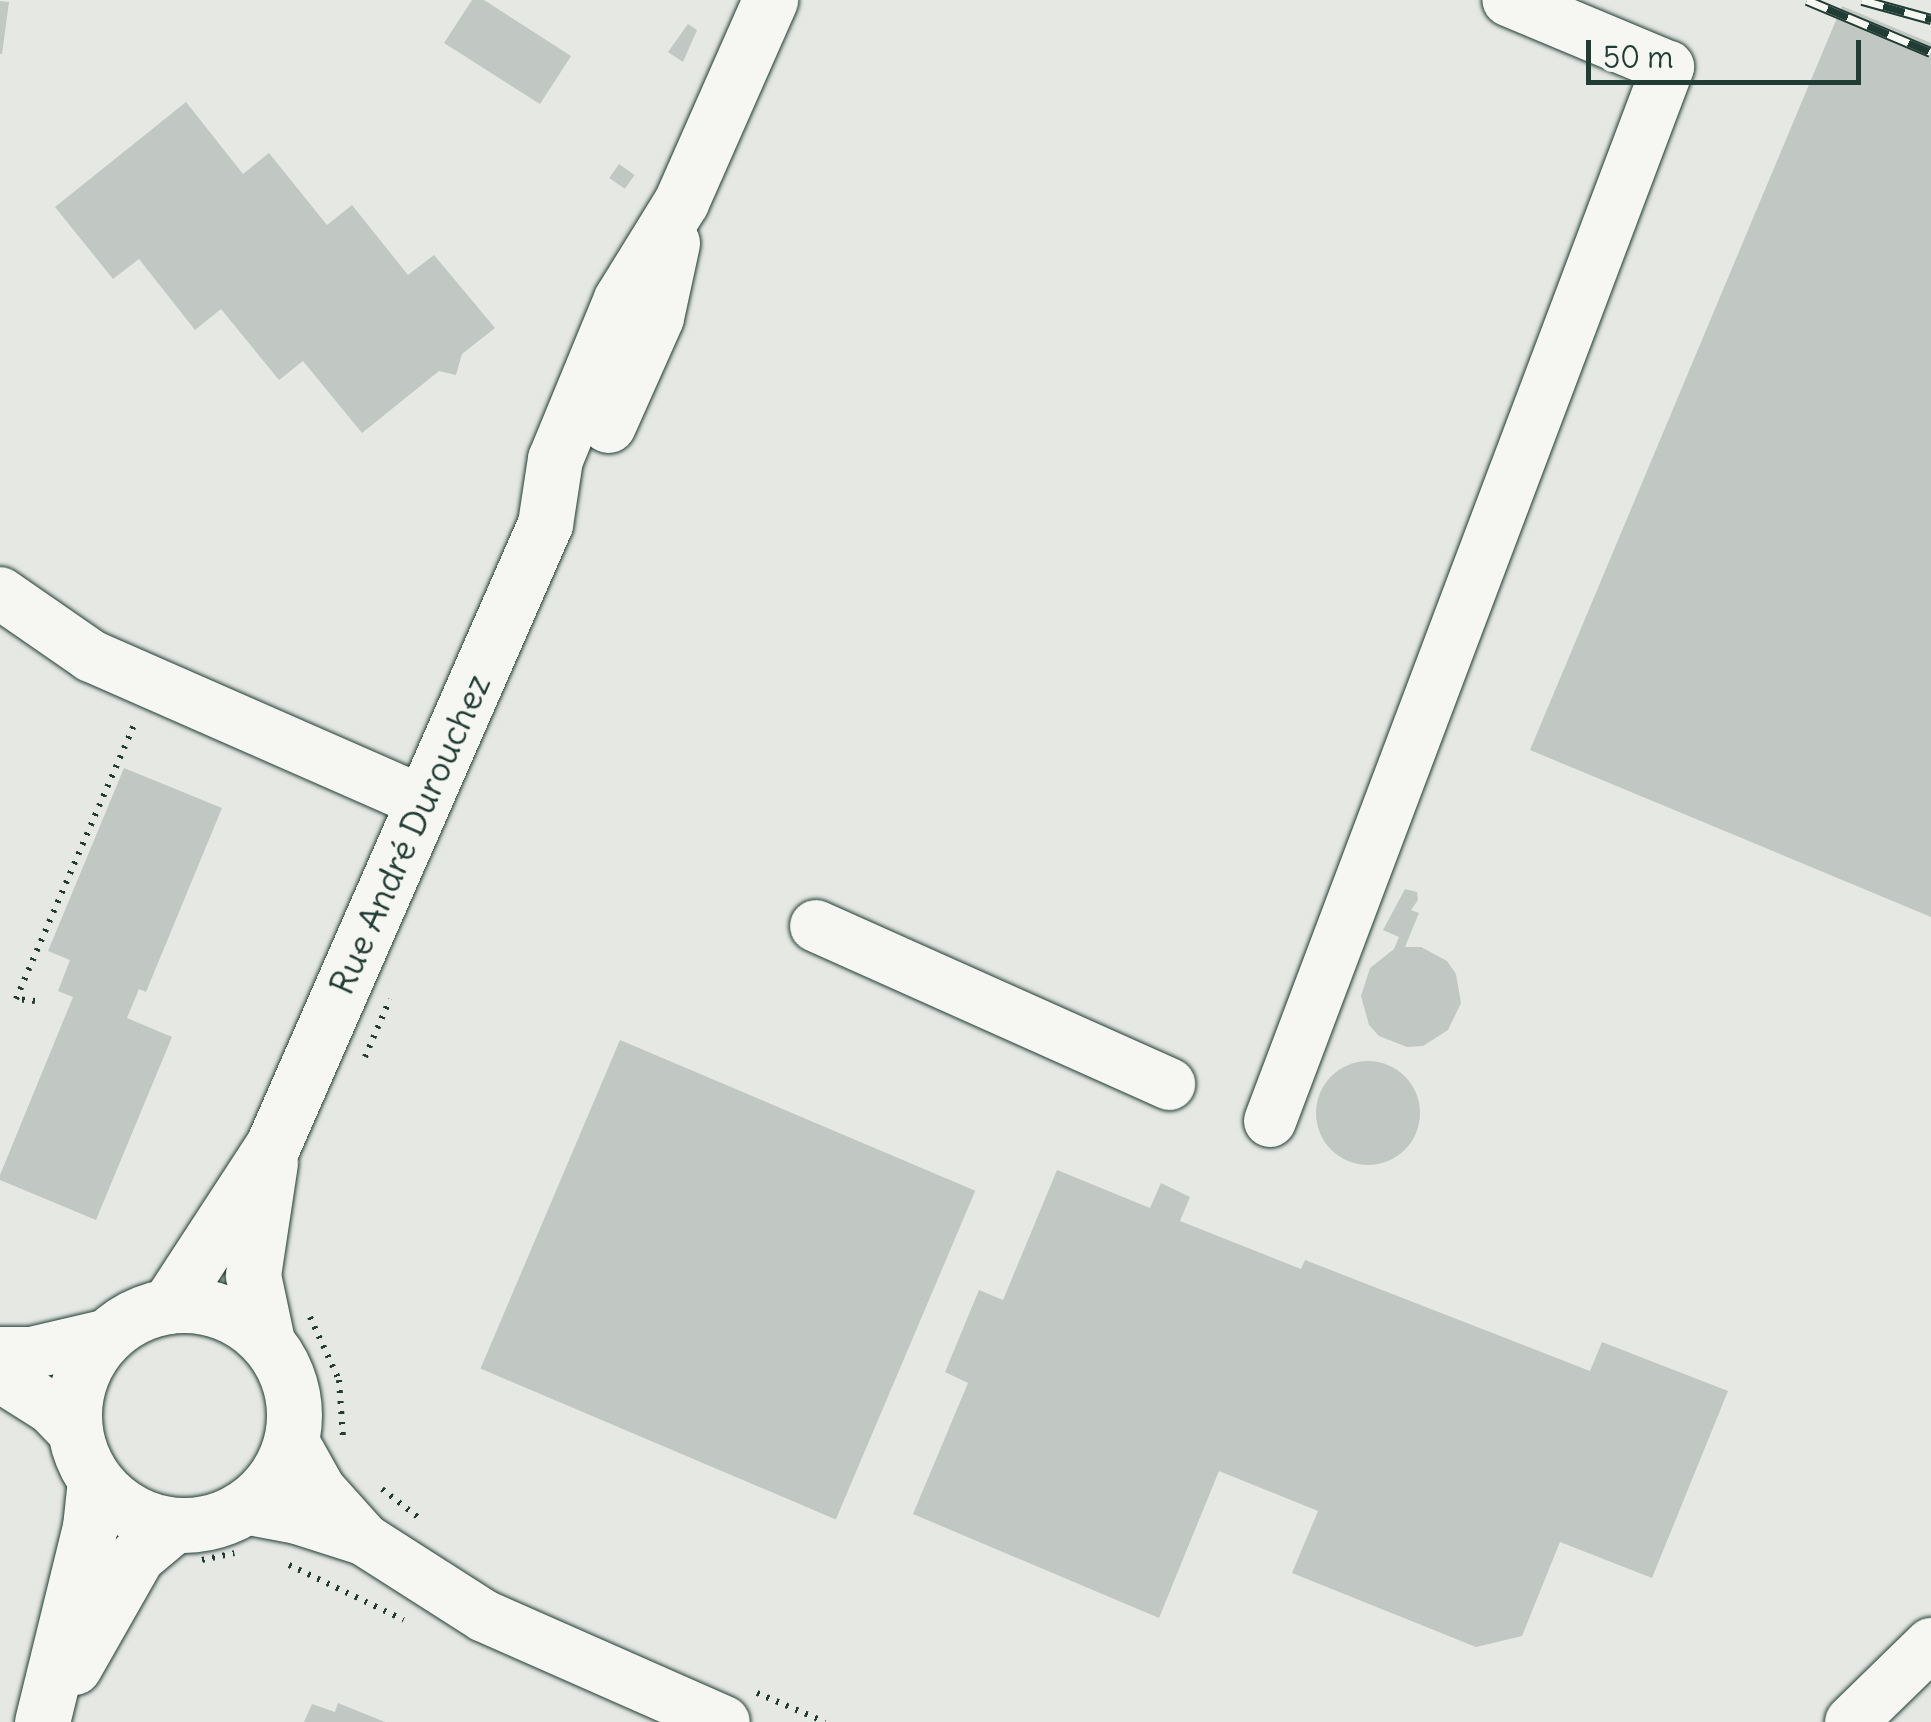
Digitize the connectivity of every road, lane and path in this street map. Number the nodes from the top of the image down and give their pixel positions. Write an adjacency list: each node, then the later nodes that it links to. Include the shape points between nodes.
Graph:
1 (770, 0): 5 (main road, Rue André Durouchez, via 681,202 656,317 586,474 546,524)
2 (1508, 0): 9 (street, via 1668,67)
3 (0, 593): 4 (street, via 91,656)
4 (152, 682): 5 (street); 7 (path, via 16,999)
5 (423, 802): 10 (main road, Rue André Durouchez)
6 (816, 926): 8 (street)
7 (34, 1001)
8 (1169, 1084)
9 (1270, 1120)
10 (272, 1145): 11 (main road, Rue André Durouchez); 12 (main road, Rue André Durouchez, via 253,1275)
11 (168, 1306): 12 (main road, via 204,1306); 13 (main road)
12 (286, 1325): 16 (main road, via 285,1371 294,1405); 16 (path, via 327,1347 339,1380)
13 (108, 1335): 14 (street); 17 (main road, via 86,1364 75,1398)
14 (0, 1352)
15 (0, 1376): 17 (street, via 51,1408)
16 (318, 1444): 20 (main road, via 282,1467); 21 (street, via 320,1490)
17 (85, 1457): 22 (main road, via 117,1502); 25 (main road, via 90,1527)
18 (378, 1485): 19 (path)
19 (433, 1528)
20 (241, 1530): 21 (street, via 297,1518); 22 (path); 22 (main road, via 199,1525)
21 (365, 1540): 24 (street, via 484,1616)
22 (185, 1543): 25 (main road, via 137,1556)
23 (1931, 1644): 27 (street)
24 (733, 1704): 26 (path)
25 (43, 1722)
26 (825, 1722)
27 (1851, 1722)

